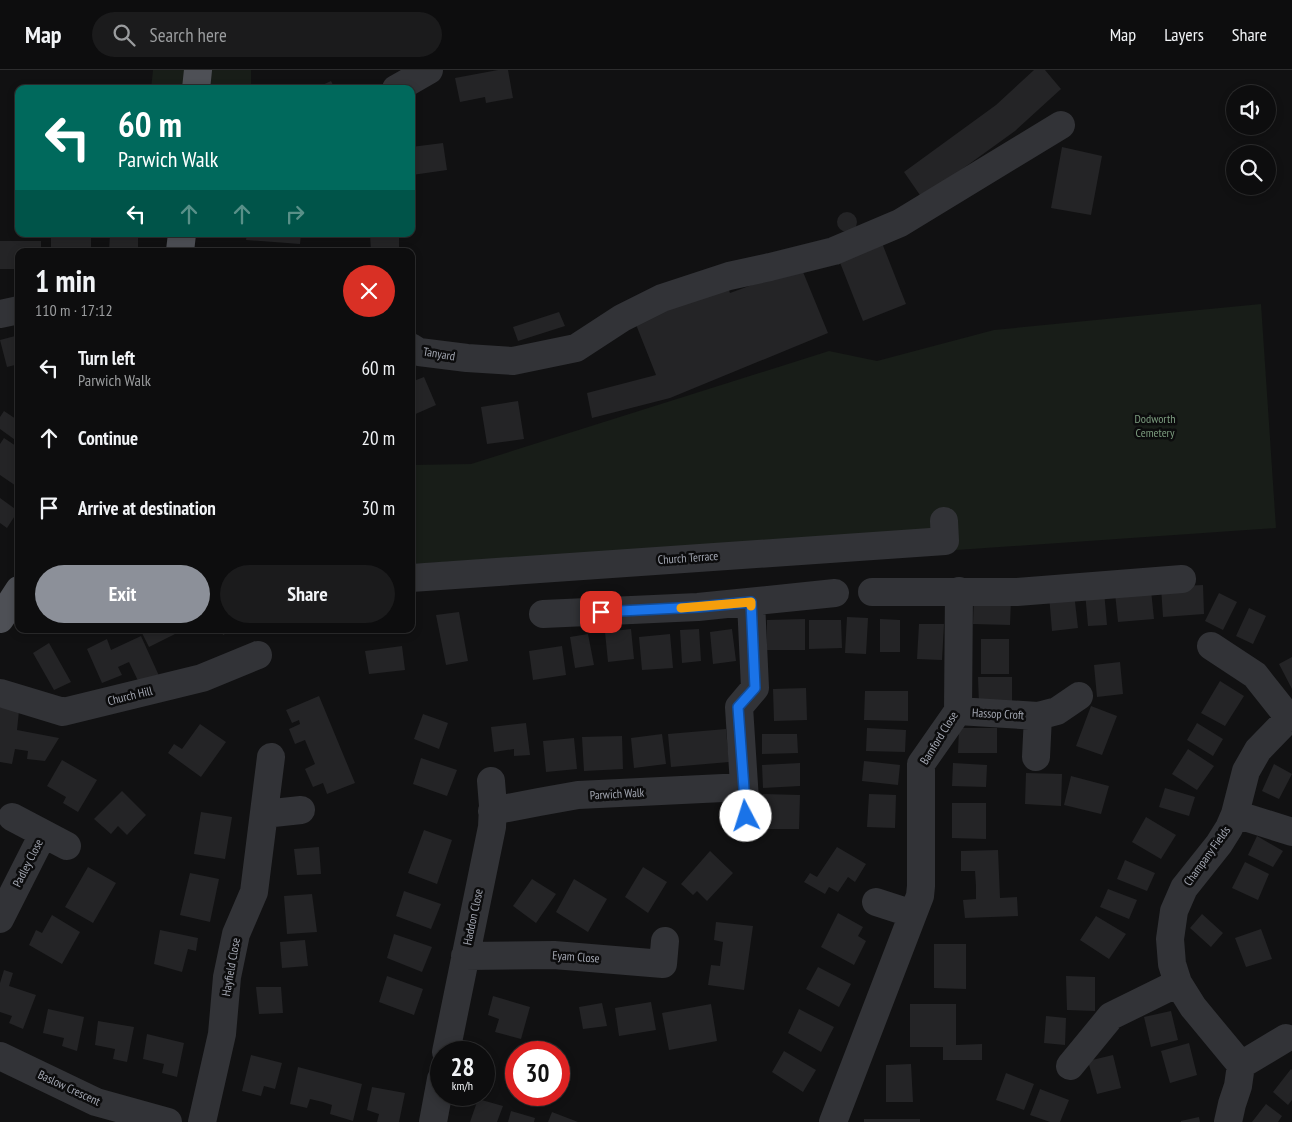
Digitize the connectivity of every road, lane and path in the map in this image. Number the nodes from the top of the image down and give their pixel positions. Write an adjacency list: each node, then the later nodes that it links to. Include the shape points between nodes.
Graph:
1 (198, 70): 3 (main road)
2 (429, 70): 4 (street)
3 (196, 85)
4 (403, 85)
5 (1060, 125): 8 (street, Tanyard, via 900,223 834,251 729,276 662,298 622,318 576,348 513,361)
6 (15, 311): 7 (street)
7 (0, 314)
8 (415, 350)
9 (944, 521): 10 (street, Church Terrace, via 945,541)
10 (415, 578)
11 (1182, 579): 12 (street, via 1017,592)
12 (959, 591): 13 (street); 21 (street, Bamford Close)
13 (872, 592)
14 (835, 593): 15 (street)
15 (751, 602): 16 (street); 27 (street, via 755,688 738,707)
16 (544, 614)
17 (1211, 646): 23 (street, via 1256,674)
18 (258, 656): 19 (street, Church Hill, via 202,678 64,712)
19 (0, 693)
20 (1079, 696): 22 (street, via 1057,711)
21 (958, 711): 22 (street, Hassop Croft); 38 (street, Bamford Close, via 921,764 921,886)
22 (1038, 716): 25 (street)
23 (1290, 717): 31 (street, Champany Fields, via 1258,750 1246,771)
24 (271, 756): 30 (street, Hayfield Close)
25 (1036, 757)
26 (491, 781): 29 (street, Haddon Close)
27 (744, 787): 29 (street, Parwich Walk, via 578,796); 32 (street)
28 (302, 810): 30 (street)
29 (492, 811): 41 (street, Haddon Close, via 492,827)
30 (264, 814): 51 (street, Hayfield Close, via 254,892 236,934 227,977 222,1034)
31 (1235, 814): 34 (street); 42 (street, Champany Fields, via 1219,844 1184,888 1174,911 1170,939 1172,964)
32 (746, 816)
33 (12, 817): 35 (street, Padley Close)
34 (1292, 832)
35 (43, 834): 36 (street, Padley Close); 39 (street, Padley Close)
36 (67, 846)
37 (876, 902): 38 (street)
38 (914, 914): 53 (street, Bamford Close)
39 (0, 919)
40 (665, 940): 41 (street, Eyam Close, via 663,964 554,955)
41 (465, 956): 44 (street, Haddon Close)
42 (1178, 983): 46 (street, Champany Fields, via 1193,1007); 47 (street, via 1111,1016)
43 (1286, 1038): 46 (street)
44 (448, 1041)
45 (0, 1056): 49 (street, Baslow Crescent)
46 (1241, 1065): 54 (street)
47 (1070, 1066)
48 (436, 1106): 52 (street)
49 (93, 1112): 50 (street, Baslow Crescent)
50 (168, 1122)
51 (202, 1122)
52 (433, 1122)
53 (833, 1122)
54 (1228, 1122)

